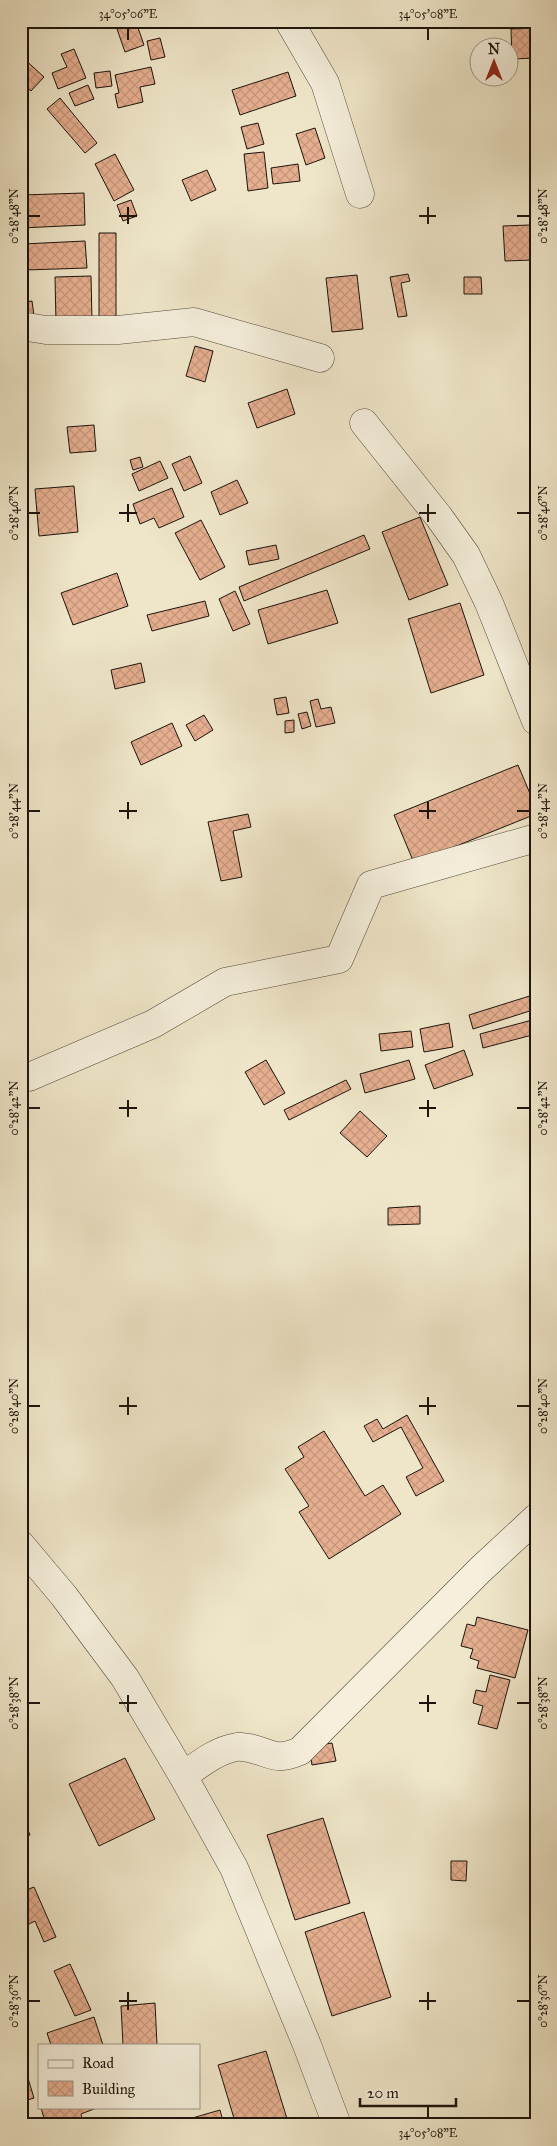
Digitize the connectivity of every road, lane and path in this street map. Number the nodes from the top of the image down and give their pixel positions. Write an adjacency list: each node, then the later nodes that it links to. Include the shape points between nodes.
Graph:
1 (289, 21): 2 (street, via 325,83)
2 (360, 194)
3 (21, 326): 4 (street, via 46,330 118,330 194,322)
4 (320, 358)
5 (364, 424): 6 (street, via 466,555)
6 (536, 720)
7 (536, 838): 8 (street, via 371,885 339,958 225,982 153,1024 29,1077)
8 (21, 1076)
9 (536, 1518): 11 (street, via 300,1751 274,1757 238,1746 213,1755)
10 (21, 1545): 11 (street, via 125,1678)
11 (183, 1776): 12 (street, via 234,1868)
12 (337, 2125)

